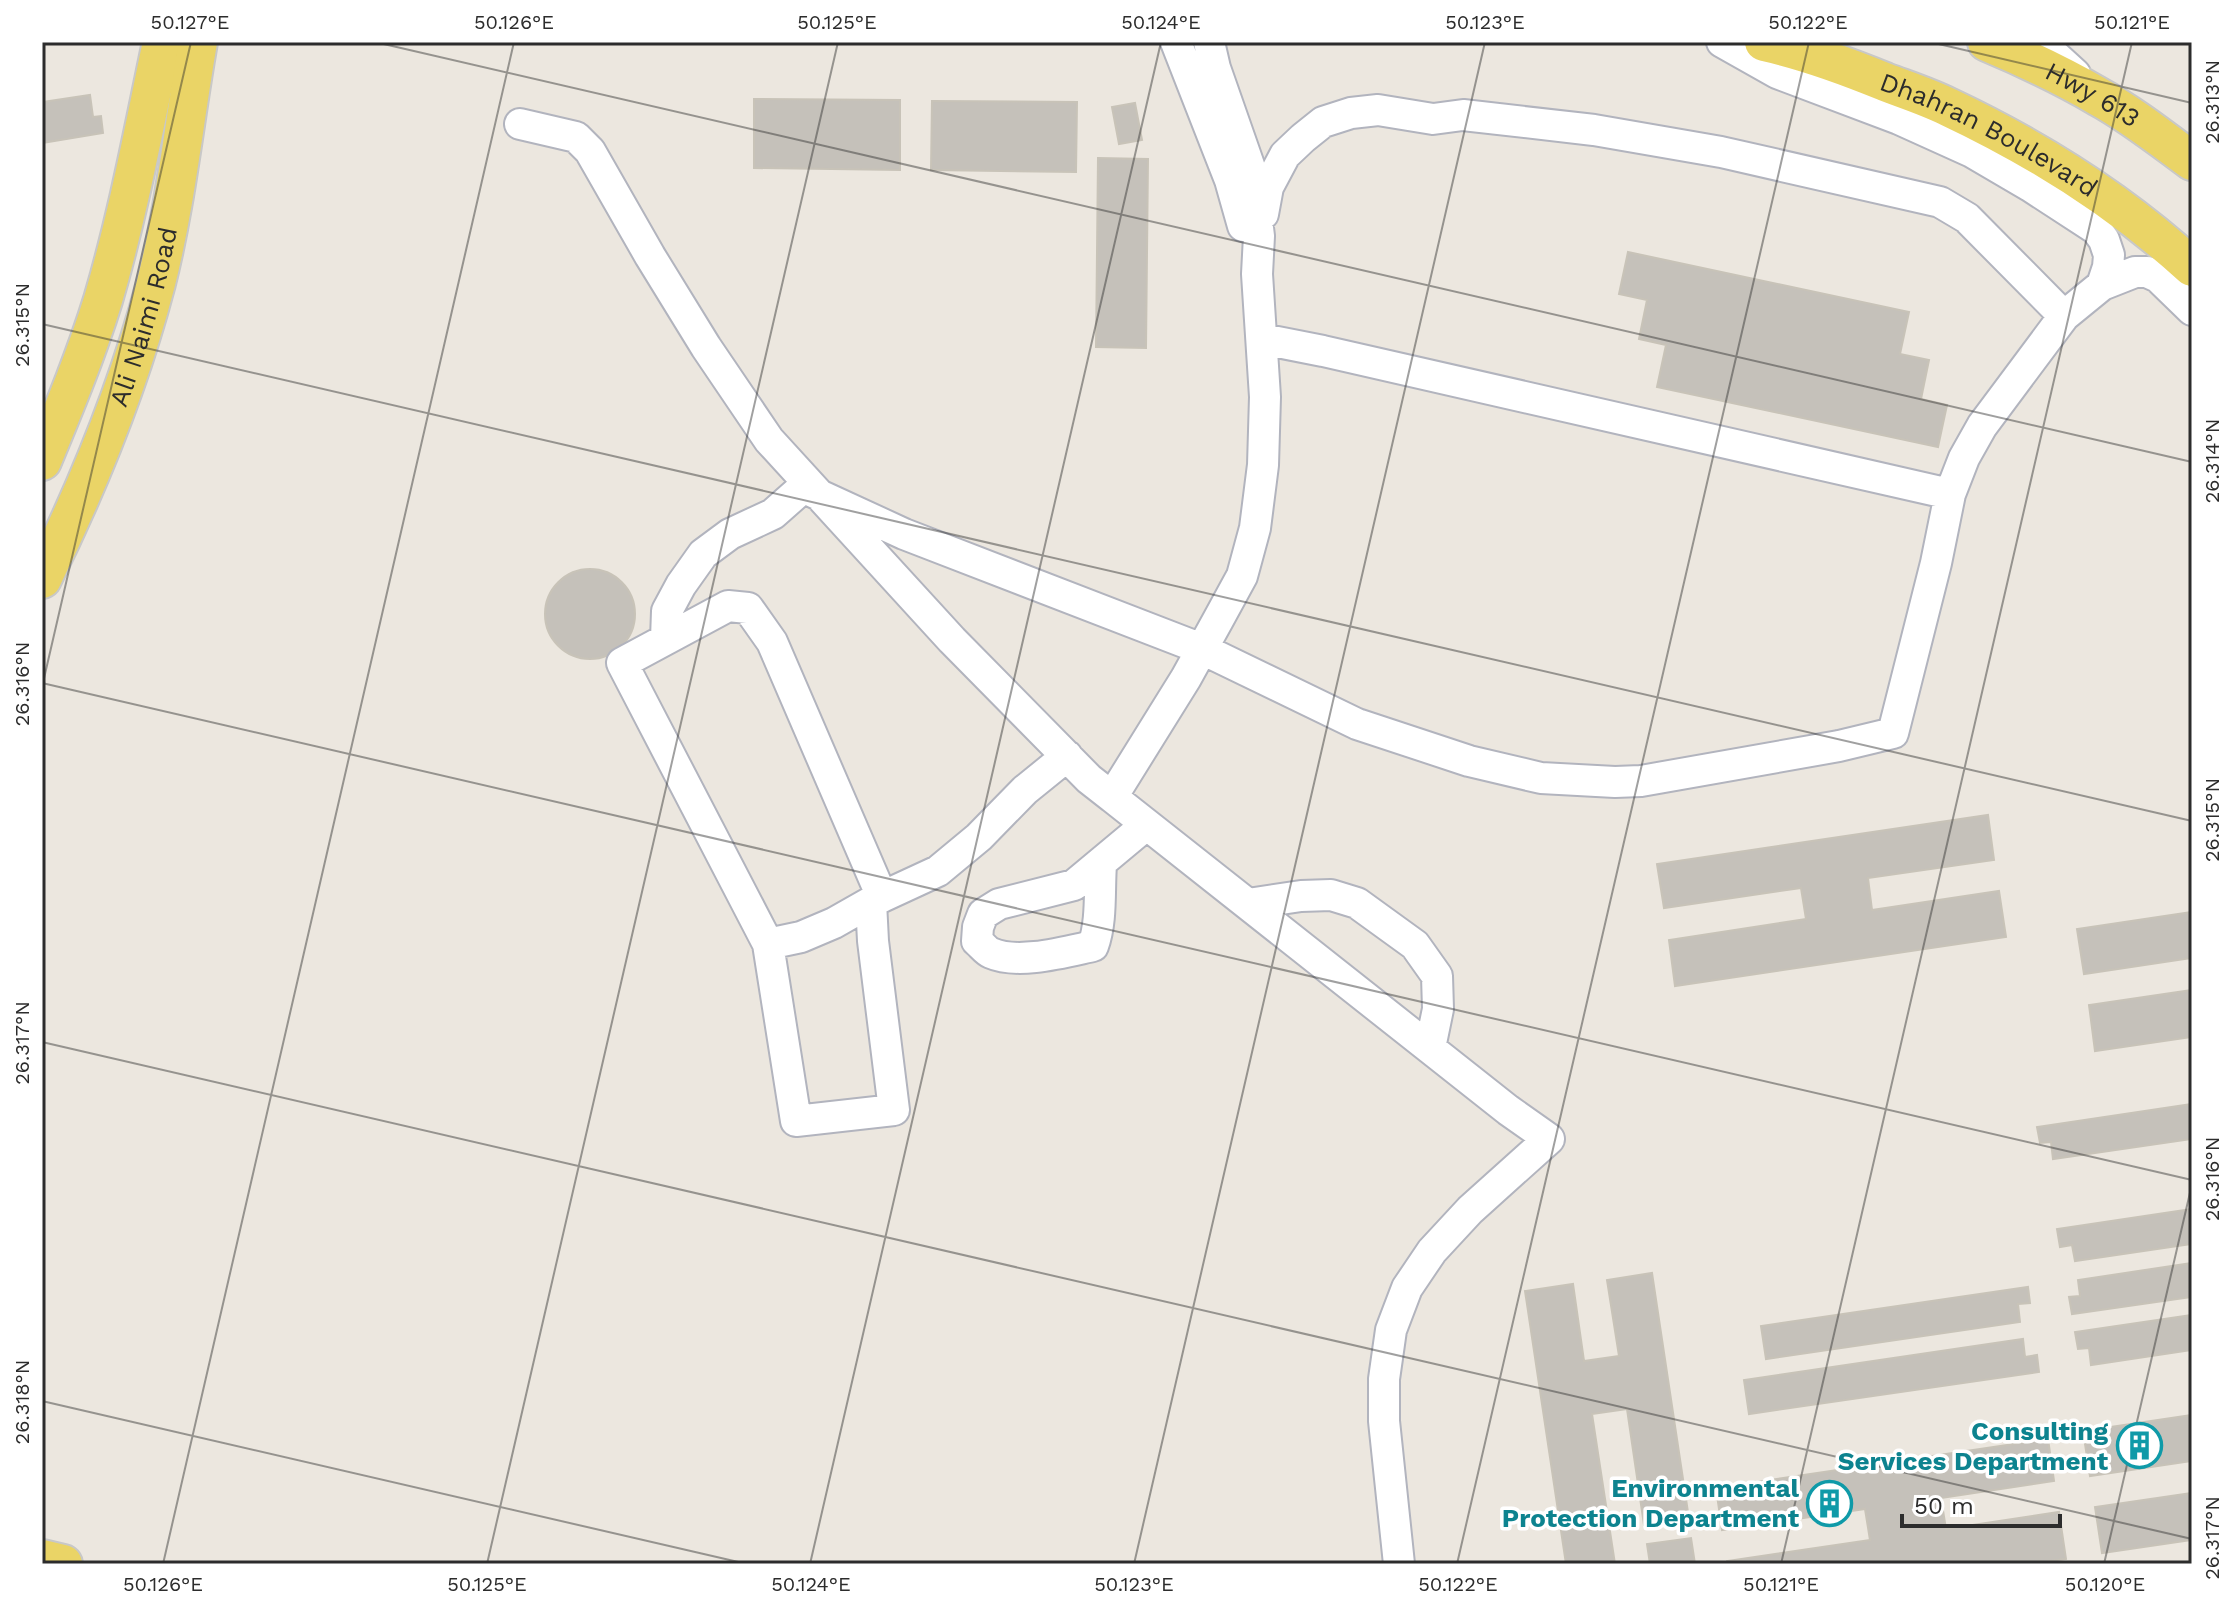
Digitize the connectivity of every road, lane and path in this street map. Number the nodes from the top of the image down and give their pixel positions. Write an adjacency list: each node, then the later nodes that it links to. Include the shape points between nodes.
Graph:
1 (162, 42): 25 (main road, Ali Naimi Road, via 126,216 102,302)
2 (198, 42): 13 (main road, Ali Naimi Road)
3 (215, 42): 13 (main road)
4 (1161, 42): 12 (street)
5 (1176, 42): 12 (street)
6 (1209, 42): 15 (street)
7 (1232, 42): 15 (street, via 1227,71)
8 (1722, 42): 21 (street, via 1777,73 1972,152 2030,186 2096,229 2109,255)
9 (1764, 42): 19 (main road, Dhahran Boulevard, via 1947,106 2104,196)
10 (1987, 42): 14 (main road, Hwy 613)
11 (2040, 42): 14 (street)
12 (1187, 72): 20 (street, via 1230,180)
13 (188, 97): 28 (main road, Ali Naimi Road, via 169,222 135,355 105,440)
14 (2100, 98): 17 (main road, Hwy 613)
15 (1234, 122): 18 (street, via 1251,171)
16 (520, 124): 26 (street, via 576,137 590,151 706,347 769,440)
17 (2192, 161)
18 (1259, 236): 20 (street); 23 (street, via 1268,187 1285,155 1323,122 1378,110 1433,119 1463,115 1721,152 1940,202 1967,218)
19 (2192, 267)
20 (1257, 274): 24 (street)
21 (2102, 285): 22 (street, via 2147,272); 23 (street)
22 (2192, 310)
23 (2064, 316): 27 (street, via 1982,426)
24 (1262, 339): 27 (street); 30 (street, via 1263,465 1255,528 1242,576)
25 (42, 461)
26 (811, 488): 29 (street, via 703,554 667,611); 30 (street, via 904,534); 31 (street)
27 (1950, 494): 30 (street, via 1893,733 1839,746 1641,781 1541,778 1357,724)
28 (42, 579)
29 (666, 639): 35 (street, via 728,606 748,608 772,642); 37 (street, via 622,663)
30 (1202, 649): 32 (street)
31 (1067, 756): 32 (street); 35 (street, via 938,871)
32 (1112, 797): 33 (street)
33 (1146, 825): 34 (street); 36 (street)
34 (1101, 864)
35 (876, 900): 37 (street, via 812,932); 37 (street, via 873,941 894,1110 796,1121)
36 (1248, 904): 38 (street); 38 (street, via 1331,895 1357,903 1415,945 1437,976 1438,1009)
37 (768, 944)
38 (1430, 1048): 41 (street, via 1549,1139 1432,1251 1407,1288 1391,1330 1384,1421)
39 (42, 1559): 40 (main road)
40 (63, 1564)
41 (1399, 1564)

